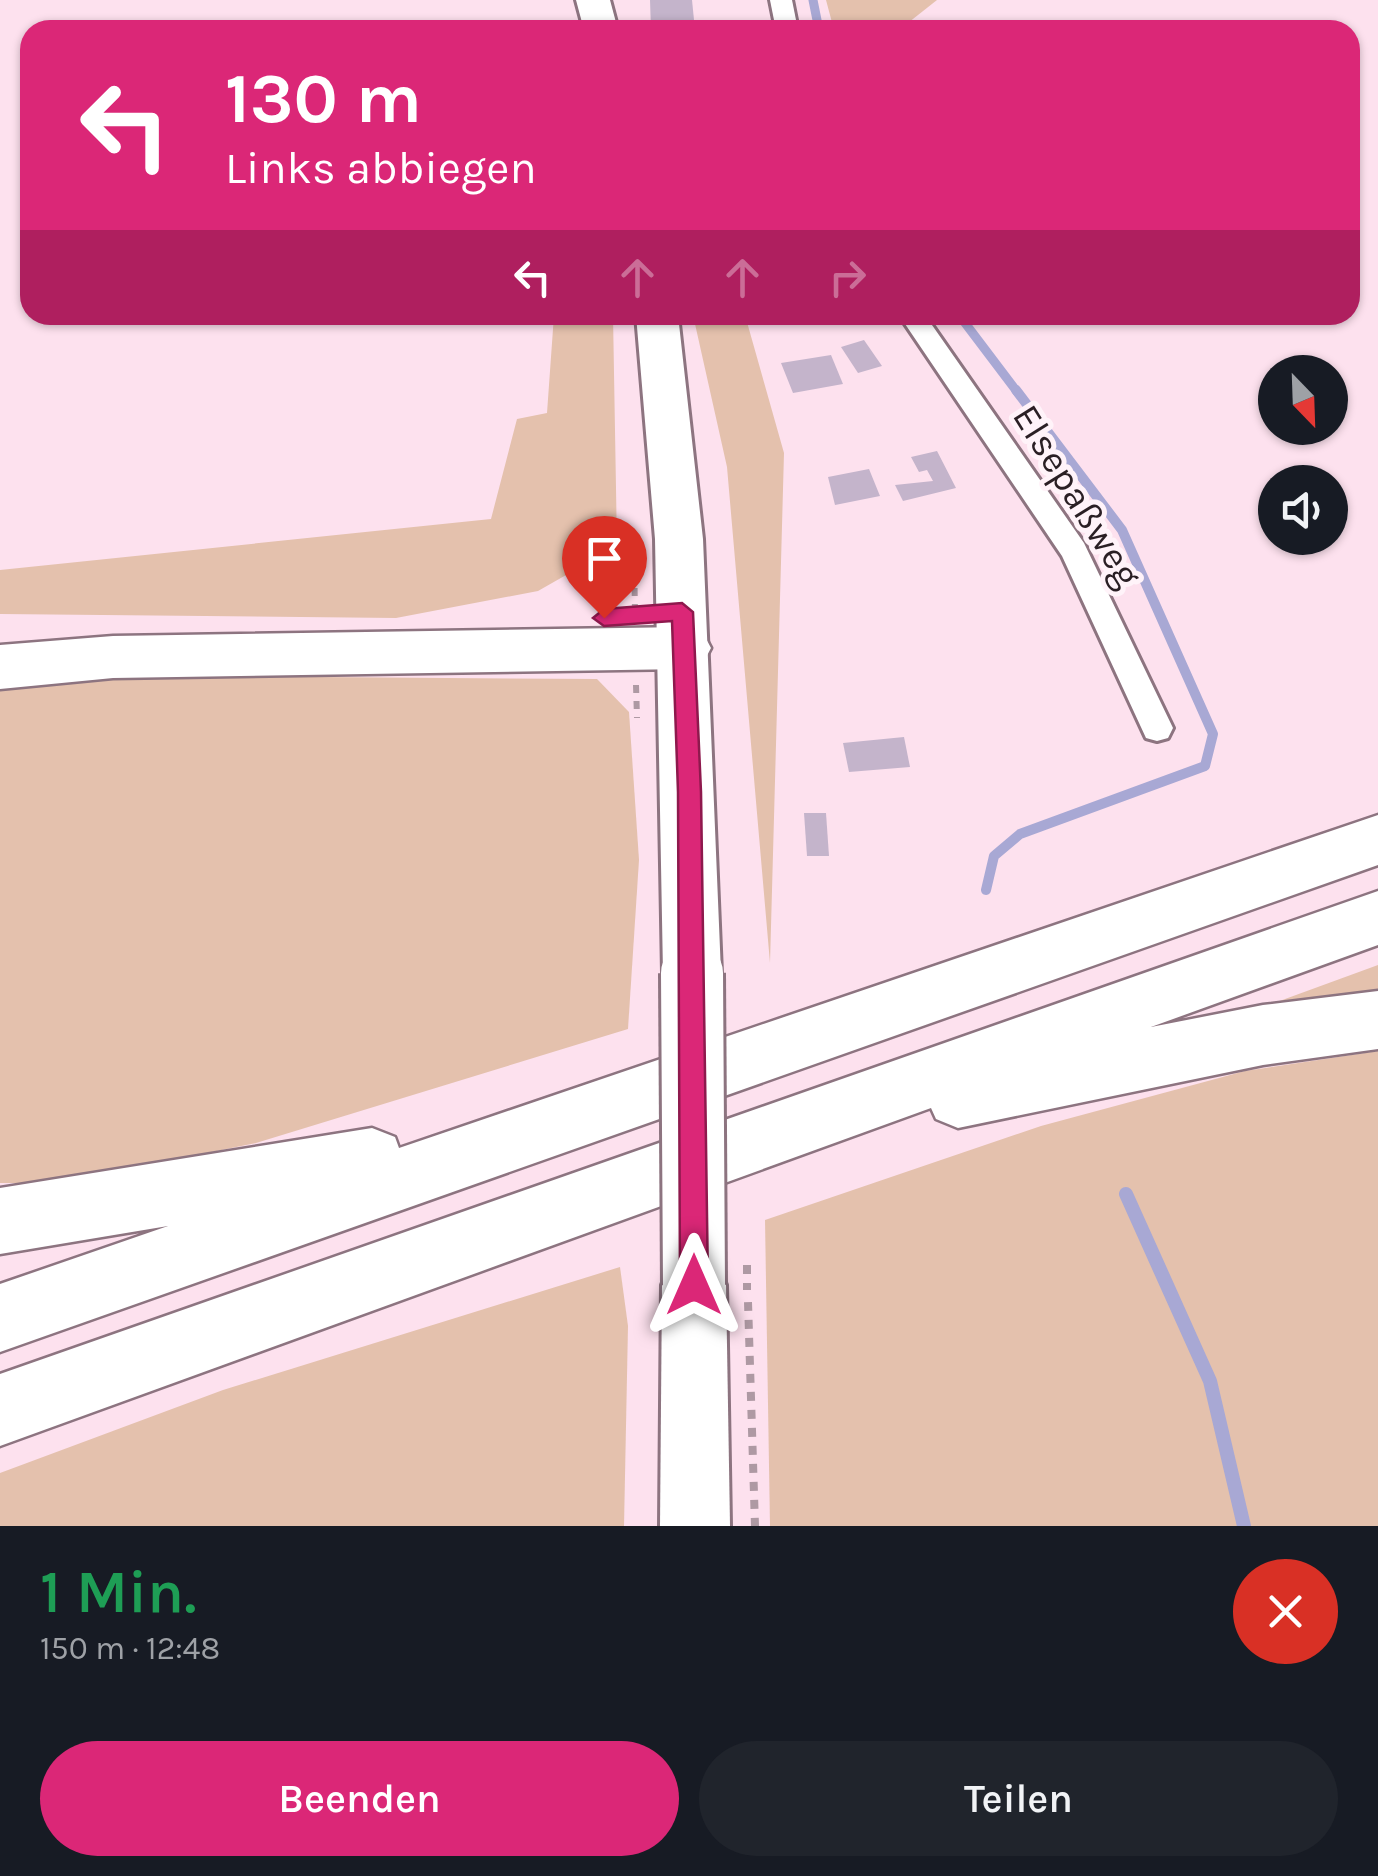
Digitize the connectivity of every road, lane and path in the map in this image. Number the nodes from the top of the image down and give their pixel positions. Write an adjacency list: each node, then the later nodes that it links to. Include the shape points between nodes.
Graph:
1 (659, 325): 3 (main road)
2 (919, 325): 6 (street, Elsepaßweg, via 1074,552)
3 (684, 630): 4 (highway, via 117,635); 5 (highway); 13 (main road, bridge, via 692,973)
4 (0, 644)
5 (0, 667)
6 (1157, 728)
7 (1378, 840): 10 (highway)
8 (1378, 918): 11 (highway)
9 (1378, 1020): 11 (highway, via 1263,1035)
10 (528, 1132): 12 (highway); 14 (highway)
11 (764, 1136): 15 (highway)
12 (0, 1222)
13 (720, 1275): 16 (main road); 17 (path)
14 (0, 1318)
15 (0, 1410)
16 (696, 1526)
17 (755, 1526)

